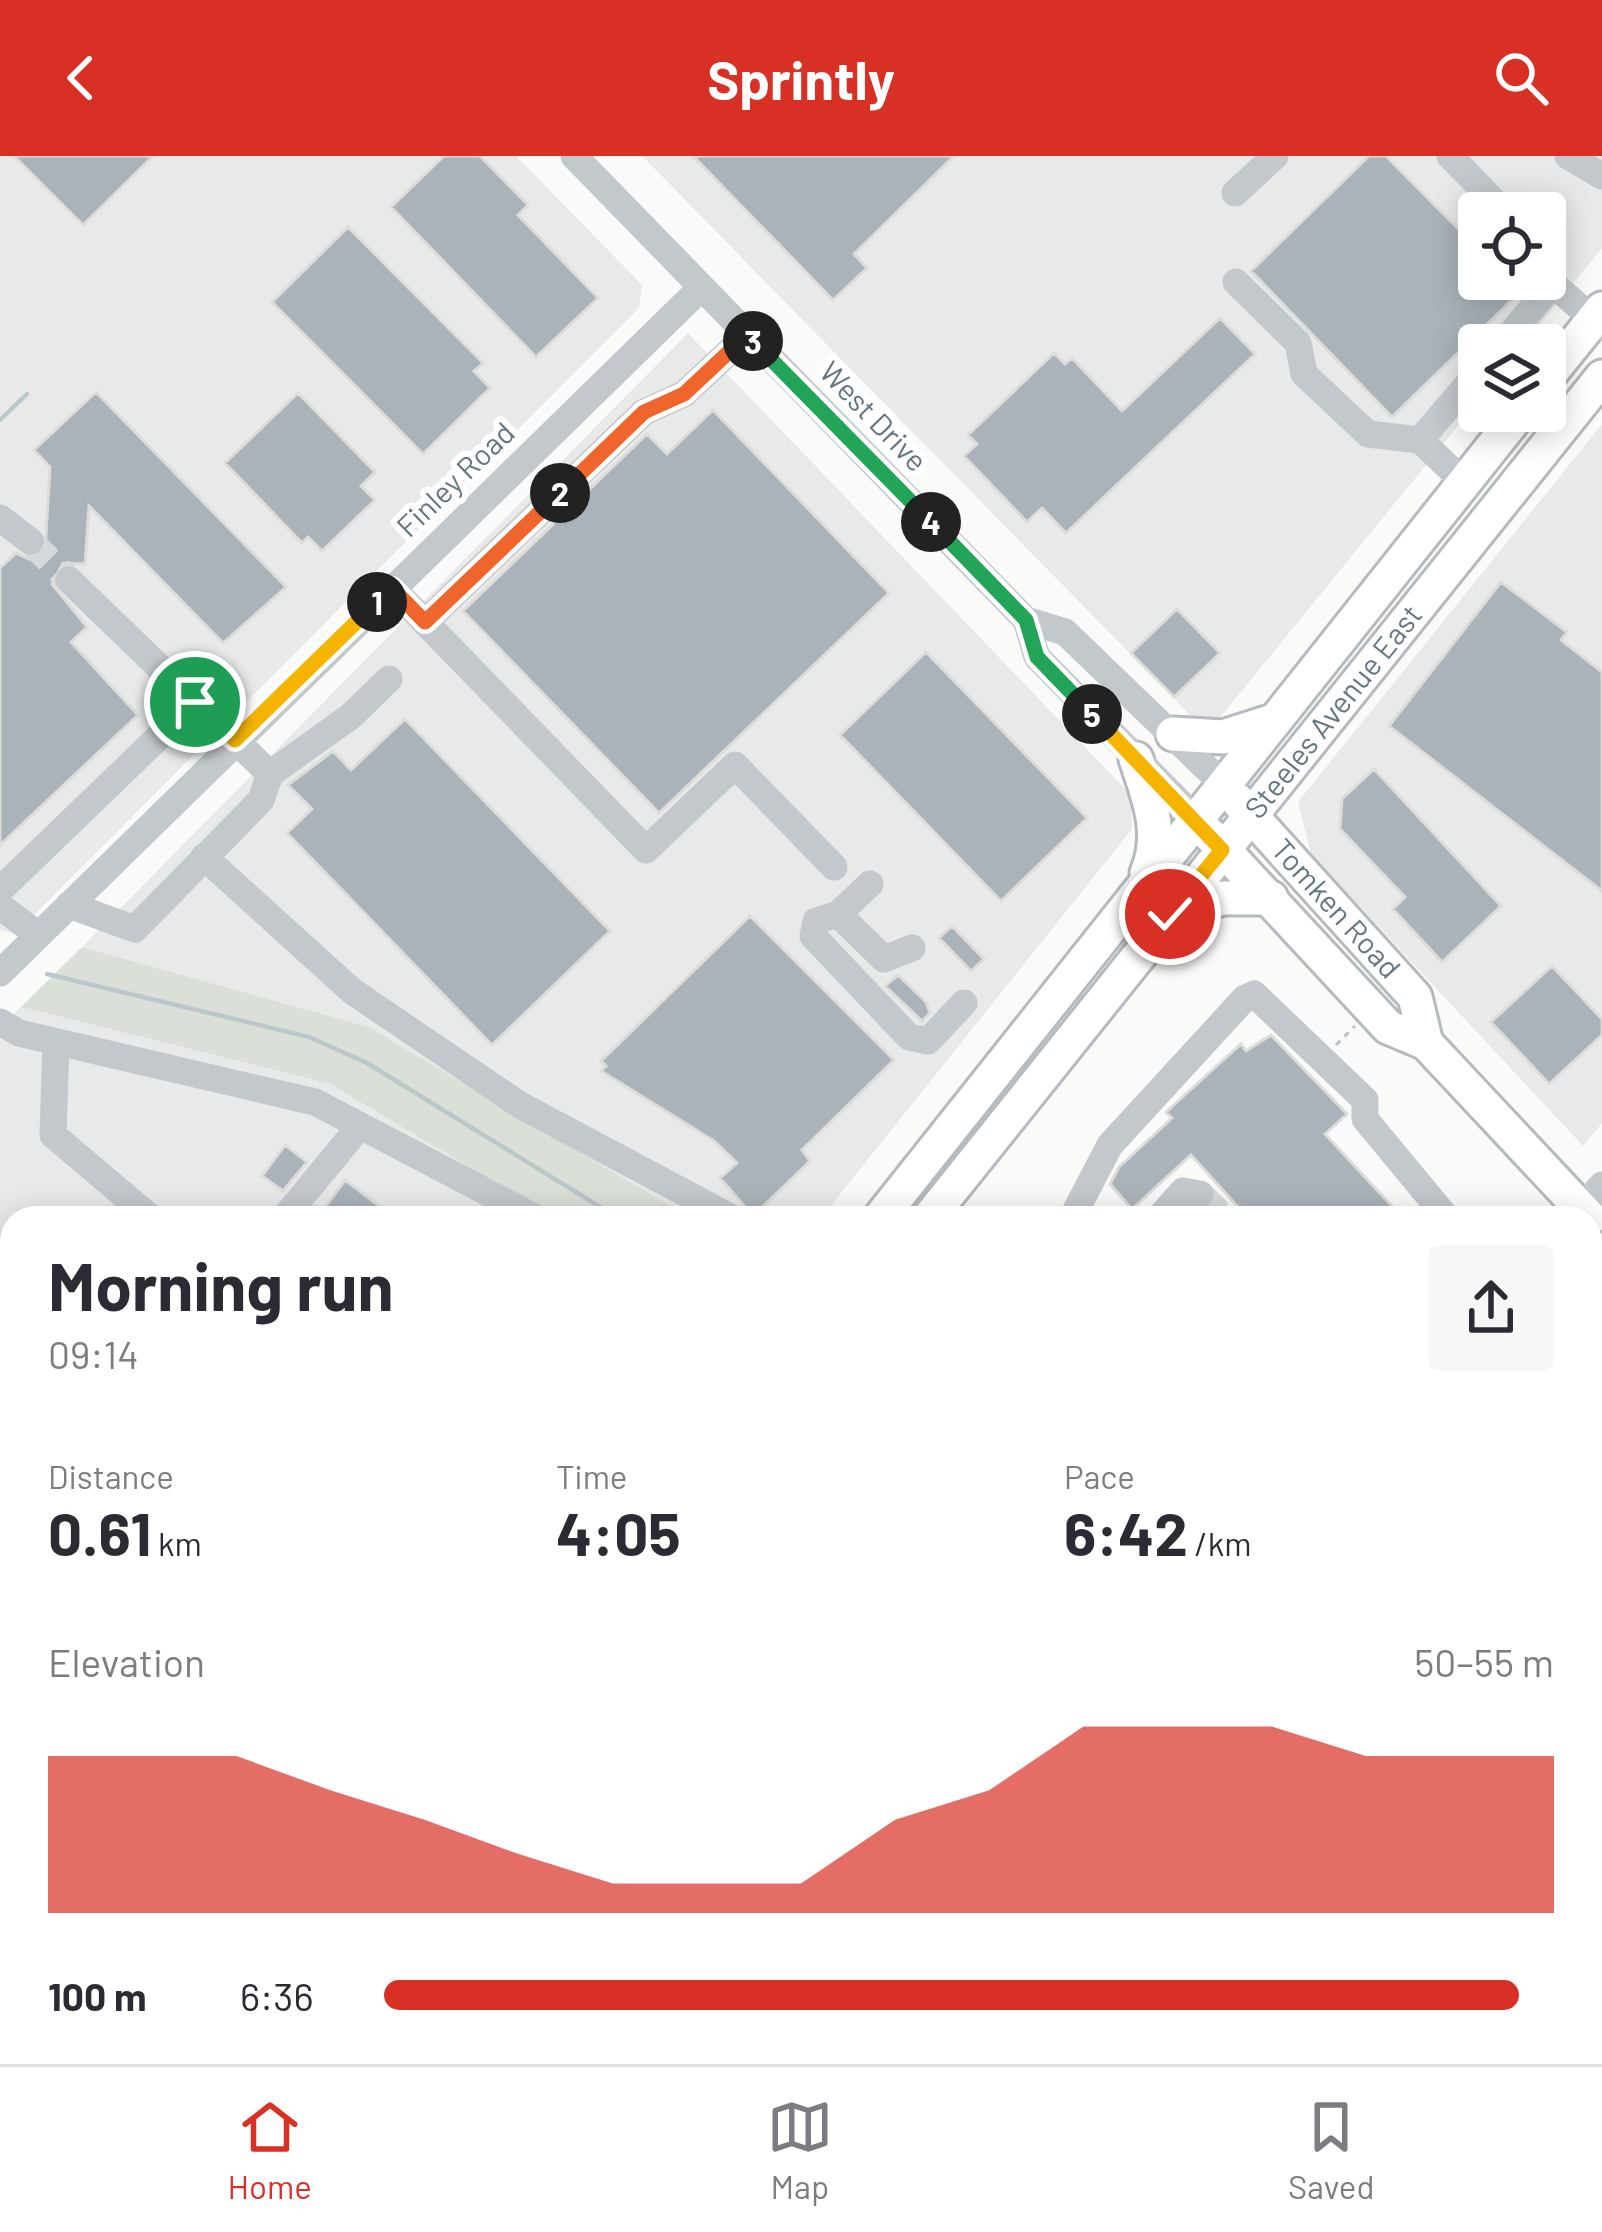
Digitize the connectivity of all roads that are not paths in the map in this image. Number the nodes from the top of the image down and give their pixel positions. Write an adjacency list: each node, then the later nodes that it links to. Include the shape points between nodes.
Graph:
1 (574, 156): 9 (street, West Drive)
2 (1275, 156): 7 (street)
3 (1450, 156): 6 (street)
4 (1568, 156): 5 (street)
5 (1602, 176)
6 (1484, 192)
7 (1235, 193)
8 (1236, 282): 17 (street, via 1298,343 1304,374 1368,434)
9 (701, 288): 12 (street, West Drive); 22 (street, Finley Road)
10 (1566, 294): 11 (street)
11 (1599, 319): 13 (main road)
12 (747, 335): 23 (street, West Drive); 24 (street, via 684,394 644,412)
13 (1566, 356)
14 (1602, 377): 33 (main road, Steeles Avenue East)
15 (1458, 396): 17 (street)
16 (1503, 432): 18 (main road, Steeles Avenue East)
17 (1420, 440): 18 (street)
18 (1464, 482): 27 (main road, Steeles Avenue East)
19 (0, 518): 20 (street)
20 (30, 541)
21 (69, 580): 26 (street)
22 (392, 588): 24 (street); 29 (street, Finley Road)
23 (1026, 620): 28 (street, West Drive, via 1065,632); 30 (street, West Drive, via 1037,657)
24 (425, 622): 37 (street, via 646,850 735,765)
25 (388, 679): 31 (street)
26 (195, 702): 29 (street); 39 (street)
27 (1273, 721): 28 (main road, via 1223,737); 32 (main road, Steeles Avenue East)
28 (1173, 734): 32 (street, West Drive)
29 (235, 740): 31 (street); 42 (street, Finley Road)
30 (1136, 759): 34 (street, West Drive); 40 (main road, via 1155,818 1156,852)
31 (270, 774): 36 (street, via 261,800)
32 (1224, 785): 33 (main road, Tomken Road); 34 (main road, Steeles Avenue East)
33 (1251, 815): 35 (main road, Steeles Avenue East); 52 (main road, Tomken Road, via 1415,997)
34 (1196, 819): 35 (main road, Tomken Road); 40 (main road, Steeles Avenue East)
35 (1222, 850): 41 (main road, Tomken Road); 45 (main road, Steeles Avenue East)
36 (205, 857): 42 (street, via 135,929); 58 (street, via 352,991 520,1105)
37 (834, 867)
38 (870, 884): 44 (street)
39 (0, 890)
40 (1140, 890): 59 (main road, Steeles Avenue East)
41 (1271, 898): 45 (main road, via 1222,898); 52 (main road, Tomken Road, via 1388,1027)
42 (69, 905): 46 (street, Finley Road)
43 (0, 906): 46 (street)
44 (838, 914): 47 (street, via 884,959); 49 (street, via 816,921 813,936 909,1037 928,1041)
45 (1170, 914): 60 (main road, Steeles Avenue East)
46 (38, 935): 48 (street, Finley Road)
47 (912, 948)
48 (0, 973)
49 (964, 1003)
50 (0, 1022): 51 (street)
51 (56, 1042): 53 (street, via 315,1102); 55 (street, via 53,1135)
52 (1426, 1043): 64 (main road, Tomken Road)
53 (360, 1126): 56 (street); 57 (street)
54 (1200, 1194): 62 (street, via 1183,1191)
55 (137, 1206)
56 (294, 1206)
57 (513, 1206)
58 (709, 1206)
59 (890, 1206)
60 (939, 1206)
61 (1083, 1206): 63 (street, via 1110,1145 1254,994 1365,1100 1365,1119)
62 (1170, 1206)
63 (1437, 1206)
64 (1583, 1206)

